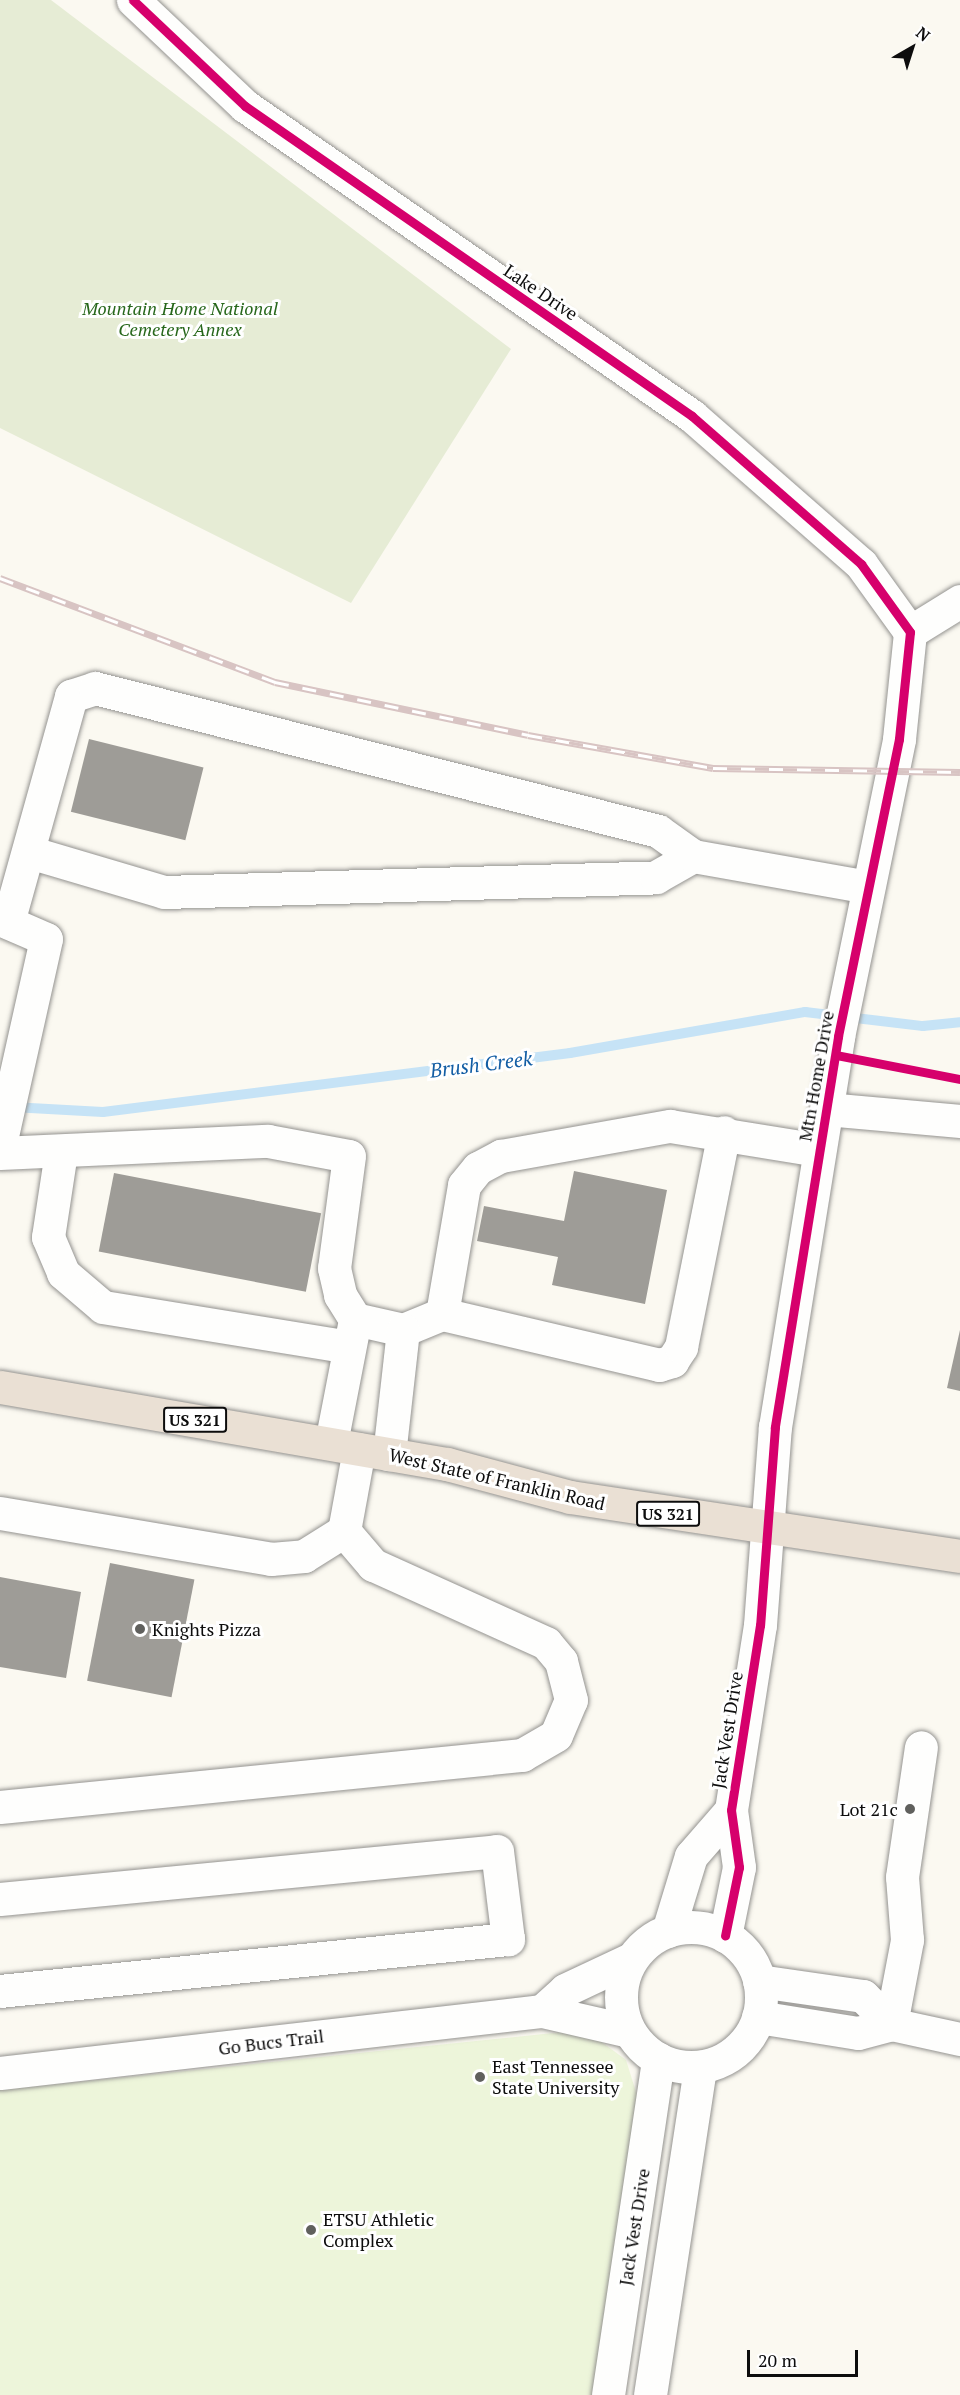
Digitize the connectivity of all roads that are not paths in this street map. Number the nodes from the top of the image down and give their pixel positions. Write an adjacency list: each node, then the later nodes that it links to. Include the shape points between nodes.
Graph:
1 (134, 0): 3 (street, Lake Drive, via 245,106 692,416 861,564)
2 (960, 601): 3 (street)
3 (910, 632): 6 (street, Mtn Home Drive, via 899,739)
4 (29, 852): 5 (street, via 164,892 656,877); 5 (street, via 71,696 95,688 658,831); 7 (street)
5 (693, 856): 6 (street)
6 (868, 887): 8 (street, Mtn Home Drive)
7 (4, 920): 11 (street, via 46,939)
8 (826, 1110): 9 (street); 12 (street, Mtn Home Drive)
9 (960, 1121)
10 (724, 1132): 12 (street); 14 (street, via 670,1126 501,1156 478,1168 464,1185); 14 (street, via 681,1347 672,1361 659,1365)
11 (1, 1141): 13 (street)
12 (819, 1150): 20 (street, Mtn Home Drive, via 775,1427)
13 (61, 1152): 16 (street, via 48,1237 63,1273 103,1307); 16 (street, via 268,1141 349,1156 334,1268)
14 (441, 1314): 15 (street)
15 (403, 1330): 16 (street); 18 (street)
16 (352, 1333): 18 (street)
17 (0, 1388): 18 (highway, West State of Franklin Road / US 321)
18 (360, 1449): 20 (highway, West State of Franklin Road / US 321, via 570,1497); 21 (street)
19 (0, 1513): 21 (street, via 272,1559 304,1556)
20 (767, 1527): 22 (highway, West State of Franklin Road / US 321); 25 (street, Jack Vest Drive, via 759,1625)
21 (344, 1532): 24 (street, via 373,1565 546,1643 561,1661 571,1700 556,1735 544,1747 498,1758)
22 (960, 1556)
23 (921, 1747): 34 (street, via 902,1877 907,1940)
24 (0, 1807)
25 (731, 1810): 27 (street, Jack Vest Drive, via 691,1856); 28 (street, Jack Vest Drive, via 739,1867)
26 (0, 1899): 31 (street, via 497,1851 508,1939)
27 (668, 1931): 28 (street, via 705,1928); 29 (street)
28 (725, 1936): 30 (street, via 742,1949)
29 (631, 1959): 32 (street, via 565,1990); 35 (street, via 620,2000)
30 (759, 1981): 33 (street); 34 (street, via 863,1996)
31 (0, 1991)
32 (542, 2011): 35 (street, Go Bucs Trail); 39 (street, Go Bucs Trail)
33 (758, 2017): 34 (street, via 858,2033); 38 (street, via 742,2047)
34 (891, 2024): 36 (street)
35 (629, 2031): 37 (street)
36 (960, 2039)
37 (658, 2059): 38 (street); 40 (street, Jack Vest Drive)
38 (700, 2067): 41 (street)
39 (0, 2073)
40 (608, 2395)
41 (650, 2395)

